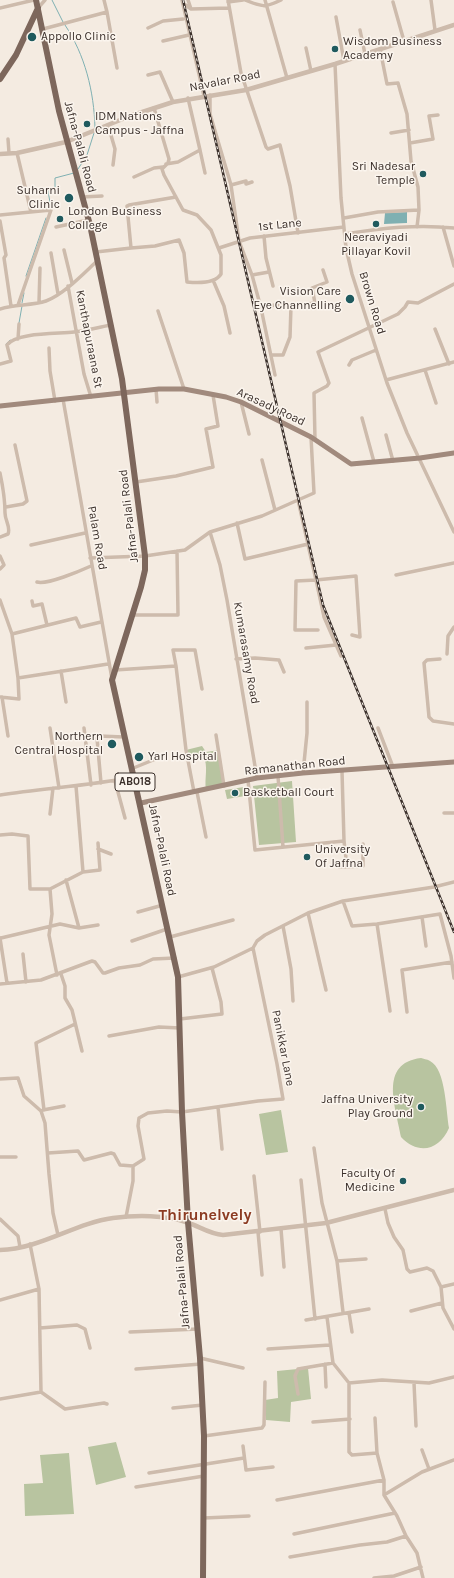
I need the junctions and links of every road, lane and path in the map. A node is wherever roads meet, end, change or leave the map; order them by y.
1 (35, 0) edge
2 (45, 0) edge
3 (104, 0) edge
4 (188, 0) edge
5 (244, 0) edge
6 (265, 0) edge
7 (281, 0) edge
8 (431, 0) edge
9 (228, 1) edge
10 (182, 2) edge
11 (392, 2) dead end
12 (267, 6) junction
13 (0, 8) edge
14 (38, 8) junction
15 (229, 8) junction
16 (191, 9) junction
17 (107, 12) junction
18 (336, 17) dead end
19 (184, 19) dead end
20 (454, 25) edge
21 (148, 28) dead end
22 (42, 29) junction
23 (360, 30) dead end
24 (435, 30) junction
25 (189, 35) junction
26 (163, 41) dead end
27 (404, 41) junction
28 (306, 48) dead end
29 (380, 51) junction
30 (365, 54) junction
31 (344, 61) junction
32 (335, 64) junction
33 (117, 68) dead end
34 (311, 71) junction
35 (148, 75) dead end
36 (287, 78) junction
37 (0, 79) edge
38 (246, 90) junction
39 (210, 95) junction
40 (204, 96) junction
41 (188, 98) junction
42 (173, 102) junction
43 (154, 108) junction
44 (438, 115) dead end
45 (108, 125) junction
46 (409, 130) junction
47 (390, 133) dead end
48 (8, 139) dead end
49 (66, 142) junction
50 (410, 143) junction
51 (200, 150) junction
52 (9, 153) junction
53 (17, 153) junction
54 (0, 154) edge
55 (113, 165) dead end
56 (165, 166) junction
57 (205, 173) dead end
58 (134, 177) dead end
59 (252, 182) dead end
60 (231, 185) junction
61 (102, 196) dead end
62 (176, 197) junction
63 (82, 198) junction
64 (419, 210) junction
65 (31, 212) junction
66 (0, 216) edge
67 (344, 218) junction
68 (88, 220) junction
69 (0, 221) edge
70 (56, 227) dead end
71 (344, 227) junction
72 (417, 227) junction
73 (443, 227) junction
74 (454, 228) edge
75 (298, 233) junction
76 (345, 234) junction
77 (264, 236) junction
78 (239, 241) junction
79 (131, 248) junction
80 (219, 248) junction
81 (64, 250) dead end
82 (96, 252) junction
83 (52, 253) dead end
84 (97, 261) junction
85 (454, 266) edge
86 (40, 268) dead end
87 (323, 270) dead end
88 (269, 272) junction
89 (252, 276) junction
90 (213, 280) junction
91 (72, 283) junction
92 (454, 284) edge
93 (68, 286) junction
94 (273, 286) dead end
95 (58, 294) junction
96 (39, 302) junction
97 (18, 305) junction
98 (10, 306) junction
99 (290, 306) junction
100 (261, 308) junction
101 (0, 309) edge
102 (158, 311) dead end
103 (19, 324) dead end
104 (111, 325) junction
105 (369, 326) junction
106 (434, 329) dead end
107 (76, 332) junction
108 (230, 333) dead end
109 (18, 339) junction
110 (49, 348) dead end
111 (376, 350) junction
112 (271, 354) junction
113 (454, 362) edge
114 (0, 364) edge
115 (449, 364) junction
116 (348, 365) dead end
117 (425, 370) junction
118 (275, 375) dead end
119 (386, 380) junction
120 (156, 389) junction
121 (184, 390) junction
122 (124, 392) junction
123 (213, 395) junction
124 (91, 397) junction
125 (63, 399) junction
126 (55, 401) junction
127 (157, 402) dead end
128 (240, 402) junction
129 (436, 403) dead end
130 (0, 406) edge
131 (362, 418) dead end
132 (249, 434) dead end
133 (386, 435) dead end
134 (313, 439) junction
135 (15, 445) dead end
136 (454, 453) edge
137 (420, 458) junction
138 (262, 460) dead end
139 (393, 461) junction
140 (374, 462) junction
141 (0, 473) edge
142 (136, 482) junction
143 (298, 500) junction
144 (6, 507) junction
145 (275, 510) junction
146 (238, 523) junction
147 (210, 532) junction
148 (454, 532) edge
149 (86, 533) junction
150 (0, 537) edge
151 (308, 544) junction
152 (31, 545) dead end
153 (177, 551) junction
154 (0, 556) edge
155 (145, 556) junction
156 (90, 558) junction
157 (454, 563) edge
158 (91, 566) junction
159 (0, 569) edge
160 (396, 575) dead end
161 (316, 580) junction
162 (37, 582) dead end
163 (0, 600) edge
164 (32, 601) dead end
165 (132, 615) junction
166 (101, 622) junction
167 (47, 625) junction
168 (454, 627) edge
169 (318, 630) dead end
170 (12, 634) junction
171 (352, 635) dead end
172 (336, 645) junction
173 (306, 648) dead end
174 (447, 654) dead end
175 (341, 656) dead end
176 (236, 659) junction
177 (440, 659) dead end
178 (108, 664) junction
179 (176, 666) junction
180 (61, 670) junction
181 (114, 670) junction
182 (284, 672) dead end
183 (18, 678) junction
184 (112, 680) junction
185 (202, 689) dead end
186 (1, 697) edge
187 (66, 702) dead end
188 (307, 702) dead end
189 (454, 724) edge
190 (50, 728) dead end
191 (84, 728) dead end
192 (378, 728) dead end
193 (216, 735) dead end
194 (8, 736) dead end
195 (124, 736) junction
196 (163, 756) dead end
197 (454, 762) edge
198 (393, 767) junction
199 (131, 769) junction
200 (342, 771) junction
201 (303, 773) junction
202 (278, 776) junction
203 (133, 777) junction
204 (257, 778) junction
205 (115, 780) junction
206 (248, 780) junction
207 (101, 783) junction
208 (91, 784) junction
209 (76, 786) junction
210 (224, 786) junction
211 (53, 788) junction
212 (58, 788) junction
213 (195, 792) junction
214 (0, 795) edge
215 (141, 803) junction
216 (444, 813) dead end
217 (454, 813) edge
218 (50, 814) dead end
219 (125, 818) dead end
220 (0, 835) edge
221 (206, 837) dead end
222 (344, 841) junction
223 (98, 843) dead end
224 (363, 844) dead end
225 (283, 848) junction
226 (98, 849) junction
227 (111, 854) dead end
228 (347, 867) junction
229 (339, 868) dead end
230 (83, 872) junction
231 (66, 880) junction
232 (454, 882) edge
233 (50, 889) junction
234 (343, 900) junction
235 (163, 905) junction
236 (138, 912) dead end
237 (308, 913) junction
238 (422, 917) junction
239 (233, 920) dead end
240 (377, 924) junction
241 (98, 925) dead end
242 (50, 926) junction
243 (283, 926) junction
244 (79, 928) junction
245 (168, 928) junction
246 (170, 937) junction
247 (1, 938) edge
248 (132, 941) dead end
249 (426, 946) dead end
250 (253, 948) junction
251 (23, 954) dead end
252 (175, 958) junction
253 (452, 962) junction
254 (212, 968) junction
255 (59, 974) junction
256 (178, 977) junction
257 (454, 978) edge
258 (26, 982) junction
259 (7, 983) junction
260 (0, 984) edge
261 (326, 990) dead end
262 (293, 1001) dead end
263 (390, 1011) dead end
264 (408, 1012) dead end
265 (180, 1019) junction
266 (75, 1024) junction
267 (181, 1028) junction
268 (109, 1036) dead end
269 (82, 1051) dead end
270 (0, 1079) edge
271 (64, 1106) dead end
272 (218, 1107) junction
273 (43, 1110) junction
274 (182, 1112) junction
275 (314, 1148) dead end
276 (222, 1149) dead end
277 (48, 1153) junction
278 (0, 1157) edge
279 (16, 1157) dead end
280 (134, 1166) junction
281 (254, 1176) dead end
282 (301, 1180) dead end
283 (454, 1190) edge
284 (385, 1209) junction
285 (126, 1217) junction
286 (0, 1219) edge
287 (188, 1222) junction
288 (326, 1222) junction
289 (304, 1226) junction
290 (281, 1229) junction
291 (259, 1232) junction
292 (58, 1235) junction
293 (30, 1244) junction
294 (20, 1247) junction
295 (0, 1250) edge
296 (366, 1259) dead end
297 (337, 1261) junction
298 (284, 1267) dead end
299 (262, 1275) dead end
300 (454, 1284) edge
301 (441, 1287) junction
302 (40, 1289) junction
303 (0, 1300) edge
304 (442, 1303) junction
305 (369, 1309) dead end
306 (411, 1311) dead end
307 (343, 1312) junction
308 (349, 1312) junction
309 (328, 1317) junction
310 (315, 1319) junction
311 (306, 1320) dead end
312 (40, 1328) junction
313 (198, 1329) junction
314 (454, 1329) edge
315 (130, 1332) dead end
316 (352, 1332) dead end
317 (330, 1345) junction
318 (90, 1348) dead end
319 (268, 1349) dead end
320 (200, 1361) junction
321 (333, 1363) junction
322 (325, 1364) junction
323 (244, 1368) dead end
324 (136, 1369) dead end
325 (454, 1377) edge
326 (265, 1382) dead end
327 (349, 1382) junction
328 (414, 1383) junction
329 (326, 1387) dead end
330 (41, 1392) junction
331 (298, 1394) dead end
332 (0, 1399) edge
333 (107, 1404) dead end
334 (203, 1405) junction
335 (173, 1408) dead end
336 (350, 1418) junction
337 (375, 1418) dead end
338 (313, 1422) dead end
339 (416, 1426) dead end
340 (204, 1436) junction
341 (243, 1446) dead end
342 (422, 1450) dead end
343 (377, 1453) junction
344 (244, 1458) junction
345 (454, 1460) edge
346 (204, 1463) junction
347 (273, 1467) dead end
348 (429, 1469) junction
349 (149, 1473) dead end
350 (205, 1476) junction
351 (384, 1480) junction
352 (136, 1488) dead end
353 (384, 1494) junction
354 (277, 1500) dead end
355 (395, 1513) junction
356 (249, 1516) dead end
357 (204, 1518) junction
358 (294, 1534) dead end
359 (406, 1536) junction
360 (290, 1557) dead end
361 (421, 1567) junction
362 (203, 1578) edge
363 (374, 1578) edge
364 (423, 1578) edge

1 - 13 street
1 - 14 main road, Jafna-Palali Road / AB018
2 - 14 street
3 - 17 street
4 - 16 street
5 - 9 street
5 - 12 street
6 - 12 street
7 - 12 street
8 - 24 street
9 - 15 street
10 - 16 street
10 - 25 street
11 - 27 street
12 - 36 street
14 - 22 main road, Jafna-Palali Road / AB018
14 - 37 main road
15 - 16 street
15 - 38 street
17 - 22 street
17 - 33 street
18 - 31 street
19 - 21 street
20 - 24 street, Navalar Road
22 - 49 main road, Jafna-Palali Road / AB018
23 - 30 street
24 - 27 street, Navalar Road
25 - 26 street
25 - 40 street
27 - 29 street, Navalar Road
28 - 34 street
29 - 30 street, Navalar Road
29 - 46 street
30 - 31 street, Navalar Road
31 - 32 street, Navalar Road
32 - 34 street, Navalar Road
32 - 67 street, Brown Road
34 - 36 street, Navalar Road
35 - 42 street
36 - 38 street, Navalar Road
38 - 39 street, Navalar Road
38 - 75 street
39 - 40 street, Navalar Road
39 - 60 street
40 - 41 street, Navalar Road
41 - 42 street, Navalar Road
41 - 51 street
42 - 43 street, Navalar Road
43 - 45 street, Navalar Road
43 - 56 street
44 - 50 street
45 - 49 street, Navalar Road
45 - 55 street
46 - 47 street
46 - 50 street
48 - 52 street
49 - 53 street, Navalar Road
49 - 63 main road, Jafna-Palali Road / AB018
50 - 64 street
51 - 56 street
51 - 57 street
52 - 53 street, Navalar Road
52 - 54 street, Navalar Road
53 - 65 street
56 - 58 street
56 - 62 street
59 - 60 street
60 - 78 street
61 - 63 street
62 - 79 street
62 - 80 street
63 - 68 main road, Jafna-Palali Road / AB018
64 - 67 street
64 - 72 street
65 - 66 street
65 - 97 street
67 - 71 street, Brown Road
68 - 70 street
68 - 82 main road, Jafna-Palali Road / AB018
69 - 98 street
71 - 75 street, 1st Lane
71 - 76 street, Brown Road
72 - 73 street
72 - 76 street
73 - 74 street
73 - 85 street
75 - 77 street, 1st Lane
76 - 105 street, Brown Road
77 - 78 street, 1st Lane
77 - 88 street
78 - 80 street, 1st Lane
78 - 89 street
79 - 82 street
79 - 90 street
80 - 90 street
81 - 91 street
82 - 84 main road, Jafna-Palali Road / AB018
83 - 95 street
84 - 91 street
84 - 104 main road, Jafna-Palali Road / AB018
86 - 96 street
87 - 99 street
88 - 89 street
88 - 94 street
89 - 100 street
90 - 108 street
91 - 93 street
92 - 105 street
93 - 95 street
93 - 107 street, Kanthapuraana St
95 - 96 street
96 - 97 street
97 - 98 street
98 - 101 street
99 - 100 street
99 - 112 street
100 - 112 street
102 - 121 street
103 - 109 street
104 - 107 street
104 - 122 main road, Jafna-Palali Road / AB018
105 - 111 street, Brown Road
105 - 134 street
106 - 115 street
107 - 109 street
107 - 124 street, Kanthapuraana St
109 - 114 street
110 - 126 street
111 - 116 street
111 - 119 street, Brown Road
112 - 118 street
113 - 115 street
115 - 117 street
117 - 119 street
117 - 129 street
119 - 137 street, Brown Road
120 - 121 main road, Arasady Road
120 - 122 main road, Arasady Road
120 - 127 street
121 - 123 main road, Arasady Road
122 - 124 main road, Arasady Road
122 - 142 main road, Jafna-Palali Road / AB018
123 - 128 main road, Arasady Road
123 - 142 street
124 - 125 main road, Arasady Road
125 - 126 main road, Arasady Road
125 - 149 street, Palam Road
126 - 130 main road, Arasady Road
128 - 132 street
128 - 134 main road, Arasady Road
131 - 140 street
133 - 139 street
134 - 140 main road, Arasady Road
134 - 143 street
135 - 144 street
136 - 137 main road, Arasady Road
137 - 139 main road, Arasady Road
137 - 148 street, Brown Road
138 - 145 street
139 - 140 main road, Arasady Road
141 - 144 street
142 - 155 main road, Jafna-Palali Road / AB018
143 - 145 street
143 - 151 street
144 - 150 street
145 - 146 street
146 - 147 street
146 - 151 street
147 - 153 street
147 - 176 street, Kumarasamy Road
149 - 152 street
149 - 156 street, Palam Road
151 - 161 street
153 - 155 street
153 - 165 street
154 - 159 street
155 - 156 street
155 - 165 main road, Jafna-Palali Road / AB018
156 - 158 street, Palam Road
157 - 160 street
158 - 162 street
158 - 166 street, Palam Road
161 - 169 street
161 - 171 street
161 - 172 street
163 - 170 street
164 - 167 street
165 - 181 main road, Jafna-Palali Road / AB018
166 - 167 street
166 - 178 street, Palam Road
167 - 170 street
168 - 174 street
170 - 183 street
172 - 173 street
172 - 175 street
176 - 182 street
176 - 204 street, Kumarasamy Road
177 - 189 street
178 - 180 street
178 - 184 street, Palam Road
179 - 181 street
179 - 185 street
179 - 213 street
180 - 183 street
180 - 187 street
181 - 184 main road, Jafna-Palali Road / AB018
183 - 186 street
184 - 195 main road, Jafna-Palali Road / AB018
186 - 194 street
188 - 201 street
190 - 212 street
191 - 208 street
192 - 198 street
193 - 210 street
195 - 199 main road, Jafna-Palali Road / AB018
195 - 207 street
196 - 199 street
197 - 198 main road, Ramanathan Road
198 - 200 main road, Ramanathan Road
199 - 203 main road, Jafna-Palali Road / AB018
200 - 201 main road, Ramanathan Road
200 - 222 street
201 - 202 main road, Ramanathan Road
202 - 204 main road, Ramanathan Road
202 - 225 street
203 - 205 street
203 - 215 main road, Jafna-Palali Road / AB018
204 - 206 main road, Ramanathan Road
205 - 207 street
205 - 219 street
206 - 210 main road, Ramanathan Road
206 - 225 street
207 - 208 street
208 - 209 street
209 - 212 street
209 - 230 street
210 - 213 main road, Ramanathan Road
211 - 212 street
211 - 214 street
211 - 218 street
213 - 215 main road, Ramanathan Road
213 - 221 street
215 - 235 main road, Jafna-Palali Road / AB018
216 - 217 street
220 - 233 street
222 - 225 street
222 - 228 street
223 - 226 street
224 - 228 street
226 - 227 street
226 - 230 street
228 - 229 street
230 - 231 street
231 - 233 street
231 - 244 street
232 - 234 street
233 - 242 street
234 - 237 street
234 - 240 street
235 - 236 street
235 - 245 main road, Jafna-Palali Road / AB018
237 - 243 street
237 - 261 street
238 - 240 street
238 - 249 street
238 - 253 street
239 - 246 street
240 - 263 street
241 - 244 street
242 - 244 street
242 - 247 street
242 - 255 street
243 - 250 street
243 - 262 street
245 - 246 main road, Jafna-Palali Road / AB018
245 - 248 street
246 - 252 main road, Jafna-Palali Road / AB018
247 - 259 street
250 - 254 street
250 - 272 street, Panikkar Lane
251 - 258 street
252 - 255 street
252 - 256 main road, Jafna-Palali Road / AB018
253 - 257 street
253 - 264 street
254 - 256 street
254 - 265 street
255 - 258 street
255 - 266 street
256 - 265 main road, Jafna-Palali Road / AB018
258 - 259 street
259 - 260 street
265 - 267 main road, Jafna-Palali Road / AB018
266 - 269 street
266 - 273 street
267 - 268 street
267 - 274 main road, Jafna-Palali Road / AB018
270 - 273 street
271 - 273 street
272 - 274 street, Panikkar Lane
272 - 276 street
273 - 277 street
274 - 280 street, Panikkar Lane
274 - 287 main road, Jafna-Palali Road / AB018
275 - 288 street
277 - 280 street
277 - 292 street
278 - 279 street
280 - 285 street
281 - 291 street
282 - 289 street
283 - 284 street
284 - 288 street
284 - 301 street
285 - 287 street
285 - 292 street
286 - 294 street
287 - 291 street
287 - 313 main road, Jafna-Palali Road / AB018
288 - 289 street
288 - 297 street
289 - 290 street
289 - 310 street
290 - 291 street
290 - 298 street
291 - 299 street
292 - 293 street
293 - 294 street
293 - 302 street
294 - 295 street
296 - 297 street
297 - 307 street
300 - 301 street
301 - 304 street
302 - 303 street
302 - 312 street
304 - 306 street
304 - 314 street
305 - 308 street
307 - 308 street
307 - 309 street
308 - 316 street
309 - 310 street
309 - 317 street
310 - 311 street
312 - 318 street
312 - 330 street
313 - 315 street
313 - 320 main road, Jafna-Palali Road / AB018
317 - 319 street
317 - 321 street
320 - 323 street
320 - 324 street
320 - 334 main road, Jafna-Palali Road / AB018
321 - 322 street
321 - 327 street
322 - 329 street
322 - 331 street
325 - 328 street
326 - 340 street
327 - 328 street
327 - 336 street
328 - 339 street
330 - 332 street
330 - 333 street
334 - 335 street
334 - 340 main road, Jafna-Palali Road / AB018
336 - 338 street
336 - 343 street
337 - 343 street
340 - 346 main road, Jafna-Palali Road / AB018
341 - 344 street
342 - 348 street
343 - 351 street
344 - 346 street
344 - 347 street
345 - 348 street
346 - 349 street
346 - 350 main road, Jafna-Palali Road / AB018
348 - 353 street
350 - 352 street
350 - 357 main road, Jafna-Palali Road / AB018
351 - 353 street
351 - 354 street
353 - 355 street
355 - 358 street
355 - 359 street
356 - 357 street
357 - 362 main road, Jafna-Palali Road / AB018
359 - 360 street
359 - 361 street
361 - 363 street
361 - 364 street

